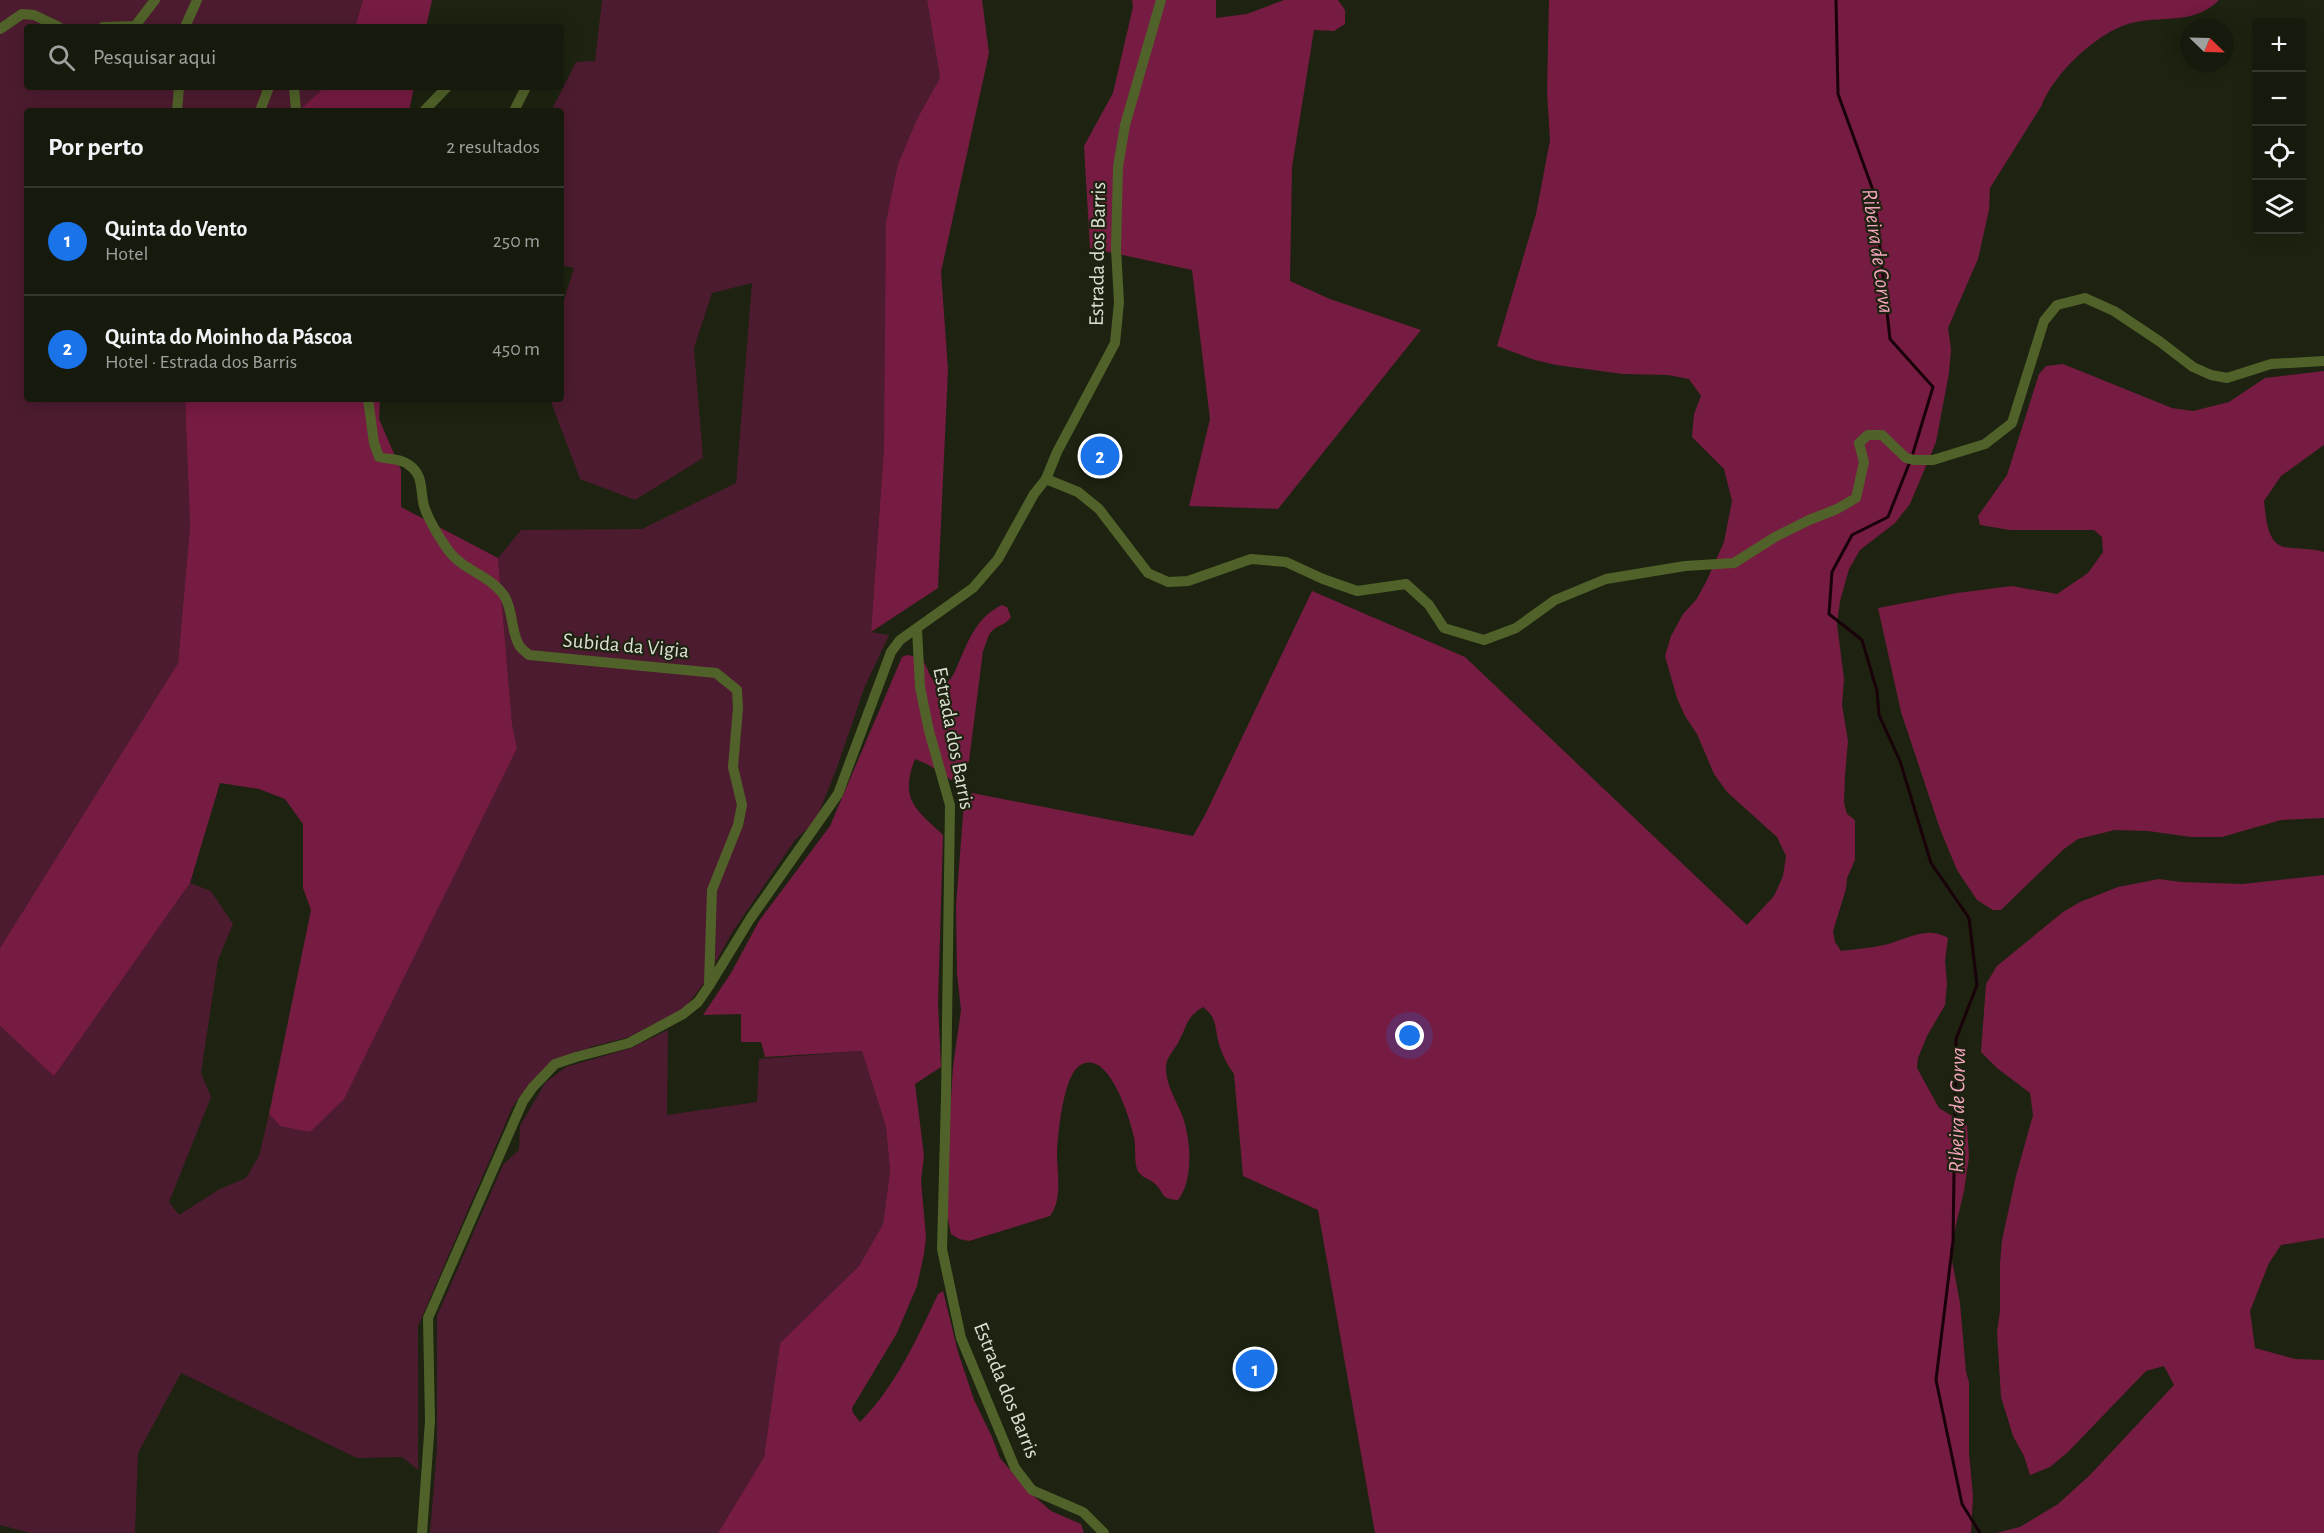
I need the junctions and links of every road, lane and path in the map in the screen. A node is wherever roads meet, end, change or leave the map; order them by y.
1 (154, 0) edge
2 (197, 0) edge
3 (1161, 0) edge
4 (53, 24) edge
5 (136, 24) edge
6 (186, 24) edge
7 (0, 29) edge
8 (179, 90) edge
9 (268, 90) edge
10 (294, 90) edge
11 (444, 90) edge
12 (524, 90) edge
13 (177, 108) edge
14 (261, 108) edge
15 (297, 108) edge
16 (427, 108) edge
17 (516, 108) edge
18 (2324, 361) edge
19 (368, 402) edge
20 (1046, 479) junction
21 (917, 629) junction
22 (709, 986) junction
23 (422, 1533) edge
24 (1104, 1533) edge

1 - 5 street
2 - 6 street
3 - 20 street, Estrada dos Barris
4 - 7 street
8 - 13 street
9 - 14 street
10 - 15 street
11 - 16 street
12 - 17 street
18 - 20 street
19 - 22 street, Subida da Vigia
20 - 21 street, Estrada dos Barris
21 - 22 street
21 - 24 street, Estrada dos Barris
22 - 23 street

